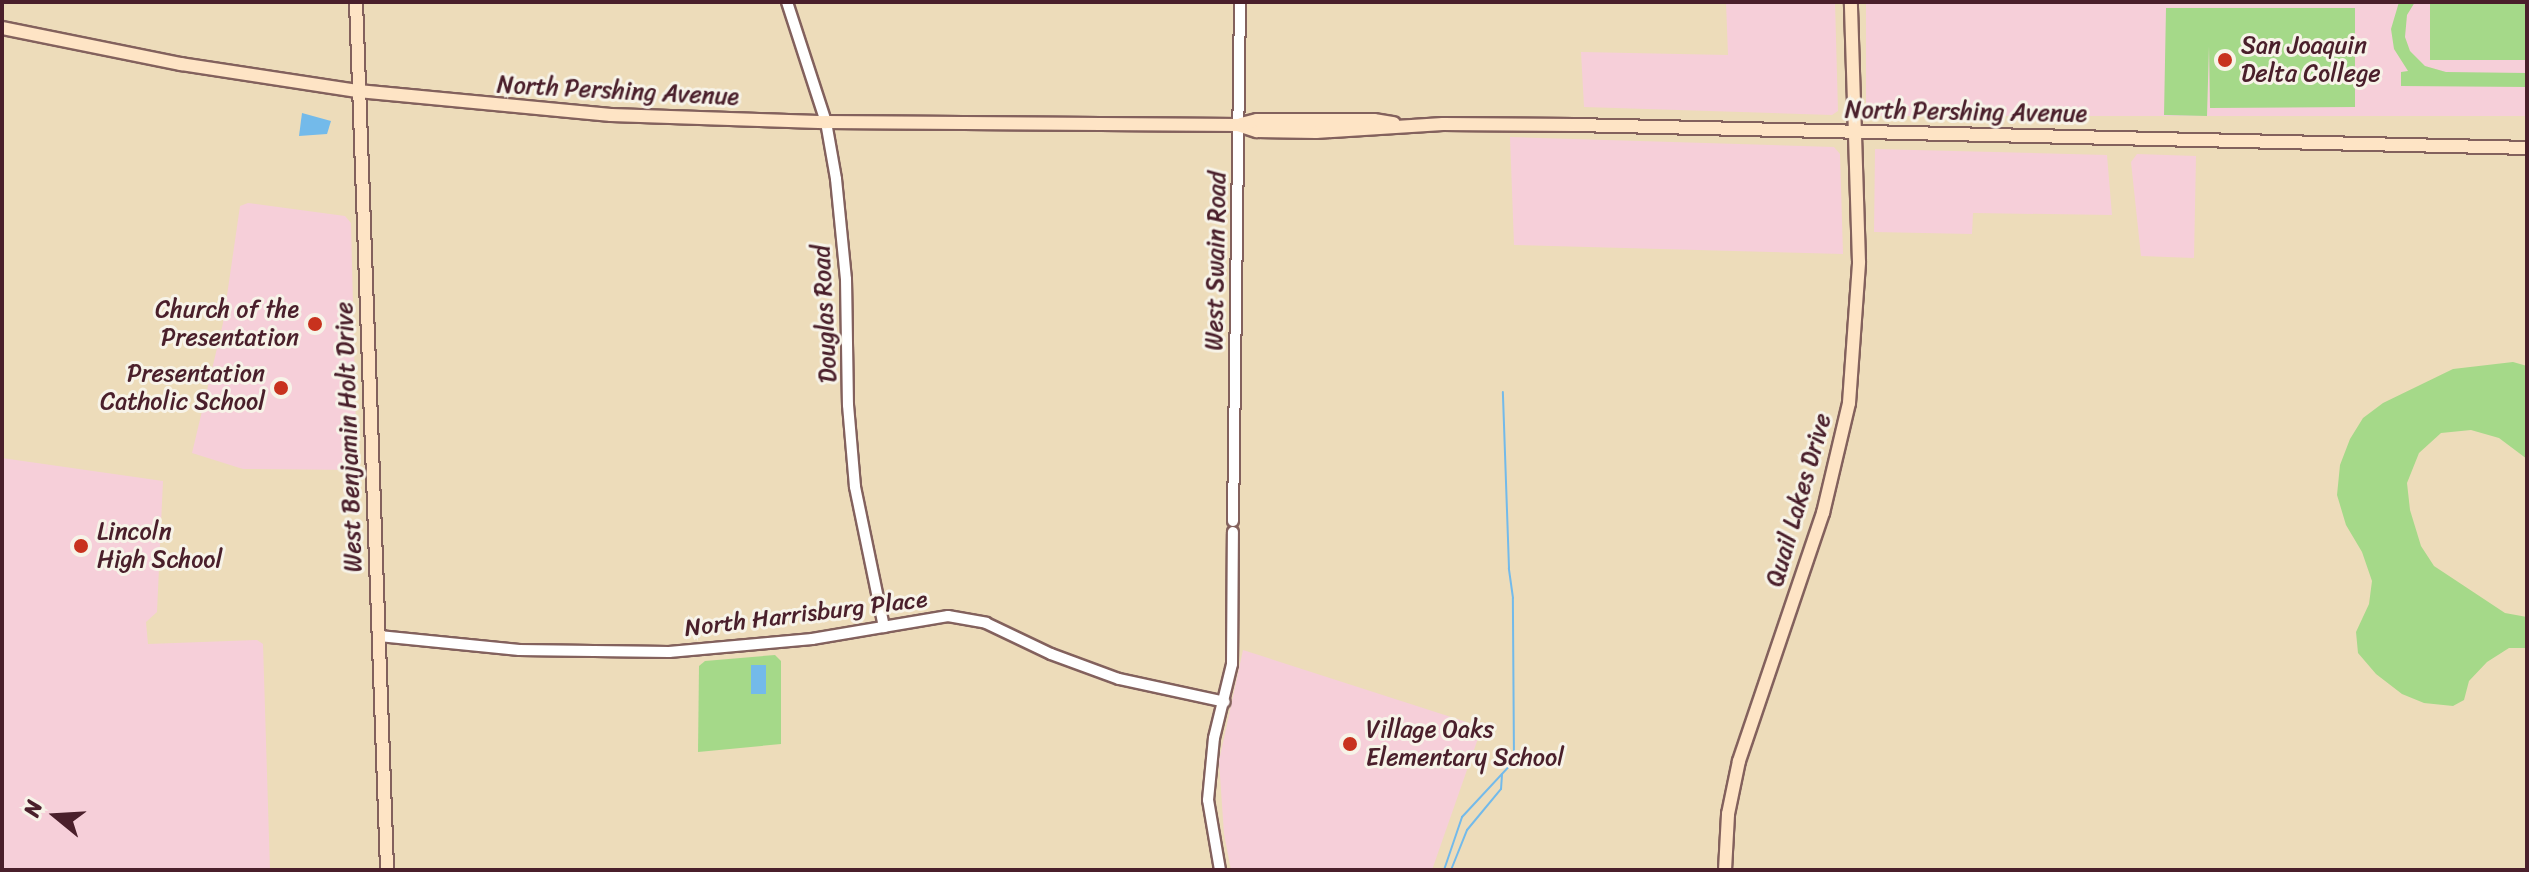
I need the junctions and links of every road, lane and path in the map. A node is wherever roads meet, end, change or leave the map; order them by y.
1 (356, 2) edge
2 (787, 2) edge
3 (1240, 2) edge
4 (1851, 2) edge
5 (2, 28) edge
6 (358, 91) junction
7 (826, 122) junction
8 (1238, 125) junction
9 (1855, 132) junction
10 (2527, 148) edge
11 (884, 627) junction
12 (379, 636) junction
13 (1225, 702) junction
14 (387, 870) edge
15 (1220, 870) edge
16 (1725, 870) edge

1 - 6 main road, West Benjamin Holt Drive
2 - 7 street, Douglas Road
3 - 8 street, West Swain Road
4 - 9 main road, Quail Lakes Drive
5 - 6 main road, North Pershing Avenue
6 - 7 main road, North Pershing Avenue
6 - 12 main road, West Benjamin Holt Drive
7 - 8 main road, North Pershing Avenue
7 - 11 street, Douglas Road
8 - 9 main road, North Pershing Avenue
8 - 13 street, West Swain Road
9 - 10 main road, North Pershing Avenue
9 - 16 main road, Quail Lakes Drive
11 - 12 street, North Harrisburg Place
11 - 13 street, North Harrisburg Place
12 - 14 main road, West Benjamin Holt Drive
13 - 15 street, West Swain Road

